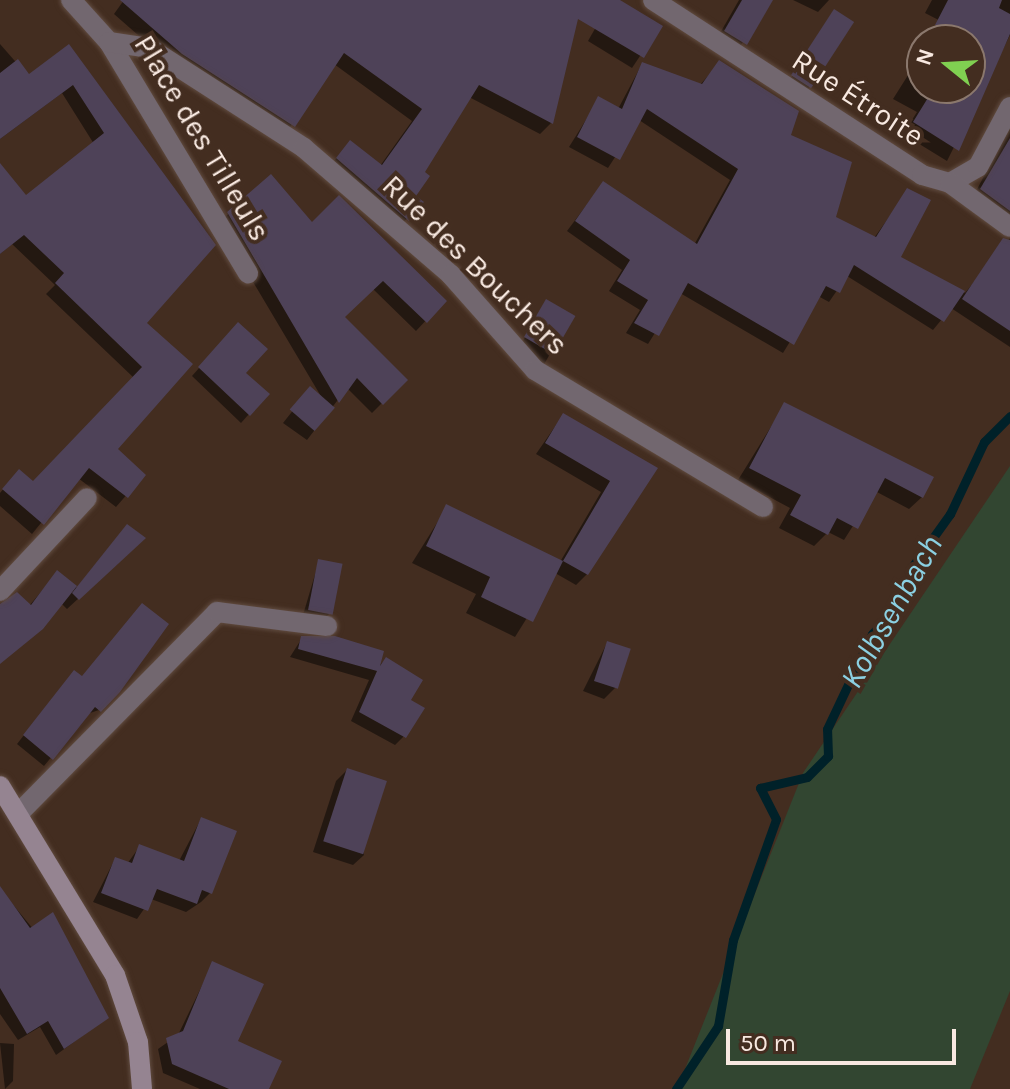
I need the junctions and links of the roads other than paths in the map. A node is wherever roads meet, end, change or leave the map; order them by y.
1 (71, 0) edge
2 (653, 0) edge
3 (109, 42) junction
4 (1010, 107) edge
5 (950, 183) junction
6 (1010, 227) edge
7 (248, 273) dead end
8 (87, 498) dead end
9 (763, 507) dead end
10 (0, 591) edge
11 (327, 626) dead end
12 (0, 786) edge
13 (19, 813) junction
14 (142, 1089) edge

1 - 3 street, Place des Tilleuls
2 - 5 street, Rue Étroite
3 - 7 street, Place des Tilleuls
3 - 9 street, Rue des Bouchers
4 - 5 street
5 - 6 street, Rue Étroite
8 - 10 street
11 - 13 street
12 - 13 main road
13 - 14 main road

